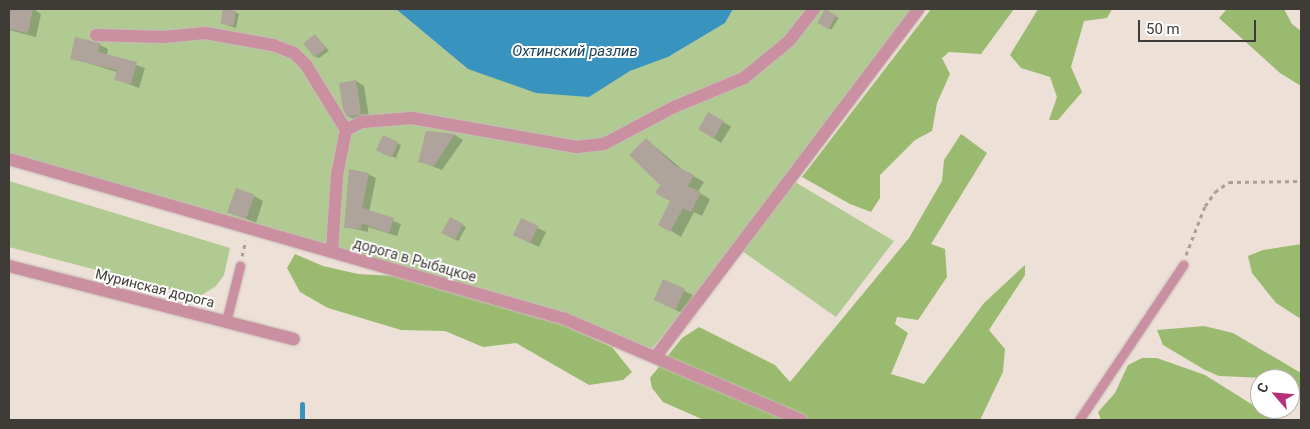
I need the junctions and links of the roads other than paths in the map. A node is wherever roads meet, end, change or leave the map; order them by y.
1 (814, 9) edge
2 (918, 9) edge
3 (96, 35) dead end
4 (346, 130) junction
5 (9, 159) edge
6 (332, 251) junction
7 (1183, 265) road end
8 (9, 266) edge
9 (240, 266) road end
10 (226, 322) junction
11 (294, 339) dead end
12 (656, 356) junction
13 (801, 420) edge
14 (1079, 420) edge

1 - 4 street
2 - 12 street
3 - 4 street
4 - 6 street
5 - 6 street, дорога в Рыбацкое
6 - 12 street, дорога в Рыбацкое
7 - 14 lane
8 - 10 street, Муринская дорога
9 - 10 lane
10 - 11 street, Муринская дорога
12 - 13 street, дорога в Рыбацкое

